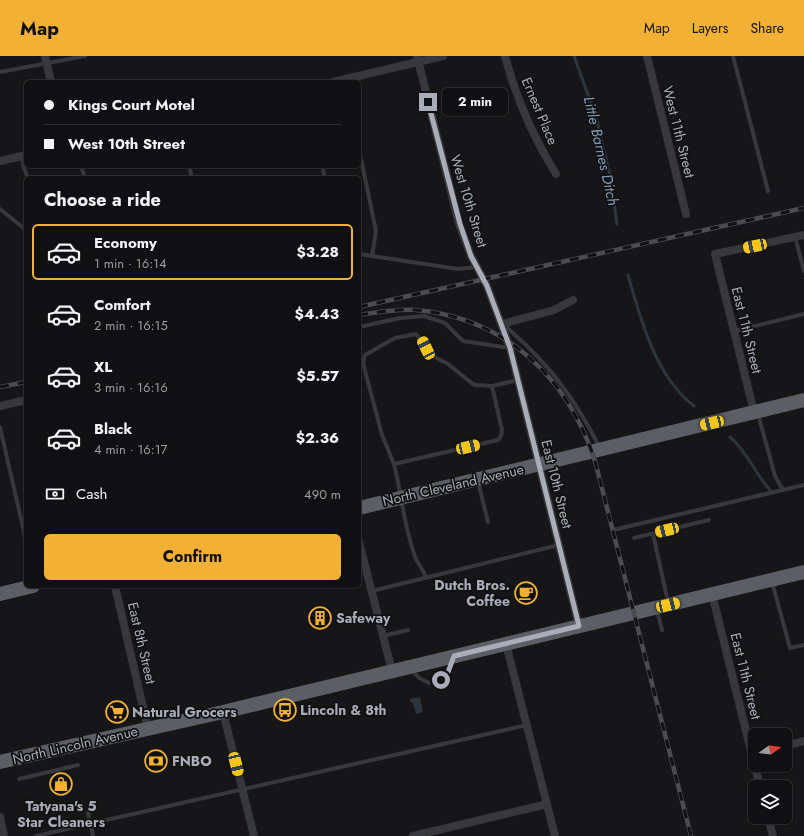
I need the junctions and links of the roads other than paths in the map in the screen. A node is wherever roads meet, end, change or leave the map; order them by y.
1 (85, 56) edge
2 (443, 56) edge
3 (505, 56) edge
4 (647, 56) edge
5 (733, 56) edge
6 (417, 59) edge
7 (46, 60) edge
8 (0, 72) edge
9 (51, 80) edge
10 (346, 80) edge
11 (24, 155) edge
12 (361, 159) edge
13 (0, 161) edge
14 (24, 168) edge
15 (556, 174) dead end
16 (768, 191) dead end
17 (0, 209) edge
18 (686, 214) dead end
19 (24, 228) edge
20 (804, 235) edge
21 (795, 237) junction
22 (361, 254) edge
23 (372, 256) junction
24 (477, 267) junction
25 (804, 271) edge
26 (573, 300) dead end
27 (804, 314) edge
28 (502, 324) junction
29 (361, 327) edge
30 (734, 332) junction
31 (510, 348) junction
32 (518, 380) junction
33 (492, 386) junction
34 (24, 400) edge
35 (804, 400) edge
36 (0, 406) edge
37 (755, 412) junction
38 (0, 427) edge
39 (1, 433) edge
40 (600, 449) junction
41 (394, 464) junction
42 (539, 464) junction
43 (478, 480) junction
44 (804, 485) edge
45 (783, 490) junction
46 (402, 497) junction
47 (361, 507) edge
48 (709, 520) dead end
49 (488, 522) dead end
50 (613, 530) dead end
51 (24, 532) edge
52 (653, 534) junction
53 (634, 538) dead end
54 (559, 545) junction
55 (361, 550) edge
56 (804, 572) edge
57 (426, 578) junction
58 (771, 580) junction
59 (25, 588) edge
60 (115, 588) edge
61 (372, 591) junction
62 (0, 594) edge
63 (712, 594) junction
64 (663, 606) junction
65 (579, 626) junction
66 (408, 630) dead end
67 (662, 630) dead end
68 (383, 636) junction
69 (506, 644) junction
70 (804, 645) edge
71 (454, 656) junction
72 (410, 667) junction
73 (392, 671) junction
74 (223, 712) junction
75 (527, 725) junction
76 (148, 729) junction
77 (748, 730) edge
78 (804, 741) edge
79 (792, 744) edge
80 (0, 762) edge
81 (78, 765) dead end
82 (19, 779) dead end
83 (242, 789) junction
84 (547, 804) junction
85 (88, 813) dead end
86 (0, 817) edge
87 (90, 824) junction
88 (770, 824) edge
89 (4, 836) edge
90 (36, 836) edge
91 (93, 836) edge
92 (254, 836) edge
93 (413, 836) edge
94 (555, 836) edge
95 (773, 836) edge

1 - 7 lane
2 - 6 street
3 - 15 street, Ernest Place
4 - 18 street, West 11th Street
5 - 16 lane
6 - 10 street
6 - 24 street, West 10th Street
7 - 8 lane
7 - 9 street
11 - 13 street
11 - 14 lane
12 - 23 lane
17 - 19 lane
20 - 21 street
21 - 25 lane
21 - 30 street, East 11th Street
22 - 23 lane
23 - 24 lane
24 - 28 street, West 10th Street
26 - 28 street
27 - 30 lane
28 - 31 street, West 10th Street
28 - 40 lane
29 - 31 lane
30 - 37 street, East 11th Street
31 - 32 street, East 10th Street
32 - 33 lane
32 - 42 street, East 10th Street
33 - 41 lane
33 - 41 lane
34 - 36 street
35 - 37 highway, North Cleveland Avenue
37 - 40 highway, North Cleveland Avenue
37 - 45 lane
38 - 39 lane
39 - 51 lane
40 - 42 highway, North Cleveland Avenue
41 - 46 lane
42 - 43 highway, North Cleveland Avenue
42 - 54 street, East 10th Street
43 - 46 highway, North Cleveland Avenue
43 - 49 lane
44 - 45 lane
45 - 50 lane
46 - 47 highway, North Cleveland Avenue
46 - 57 lane
48 - 52 lane
52 - 53 lane
52 - 64 lane
54 - 57 lane
54 - 65 street, East 10th Street
55 - 61 street
56 - 58 highway, North Lincoln Avenue
57 - 61 lane
58 - 63 highway, North Lincoln Avenue
58 - 70 lane
59 - 62 highway
60 - 76 street, East 8th Street
61 - 68 street
63 - 64 highway, North Lincoln Avenue
63 - 77 street, East 11th Street
64 - 65 highway, North Lincoln Avenue
64 - 67 lane
65 - 69 highway, North Lincoln Avenue
66 - 68 lane
68 - 73 street
69 - 71 highway, North Lincoln Avenue
69 - 75 street
71 - 72 highway, North Lincoln Avenue
71 - 72 lane
72 - 73 highway, North Lincoln Avenue
73 - 74 highway, North Lincoln Avenue
74 - 76 highway, North Lincoln Avenue
74 - 83 street
75 - 83 lane
75 - 84 street
76 - 80 highway, North Lincoln Avenue
78 - 79 street
81 - 82 lane
83 - 87 lane
83 - 92 street
84 - 93 street
84 - 94 street
85 - 87 lane
86 - 89 street
87 - 90 lane
87 - 91 lane
88 - 95 street

